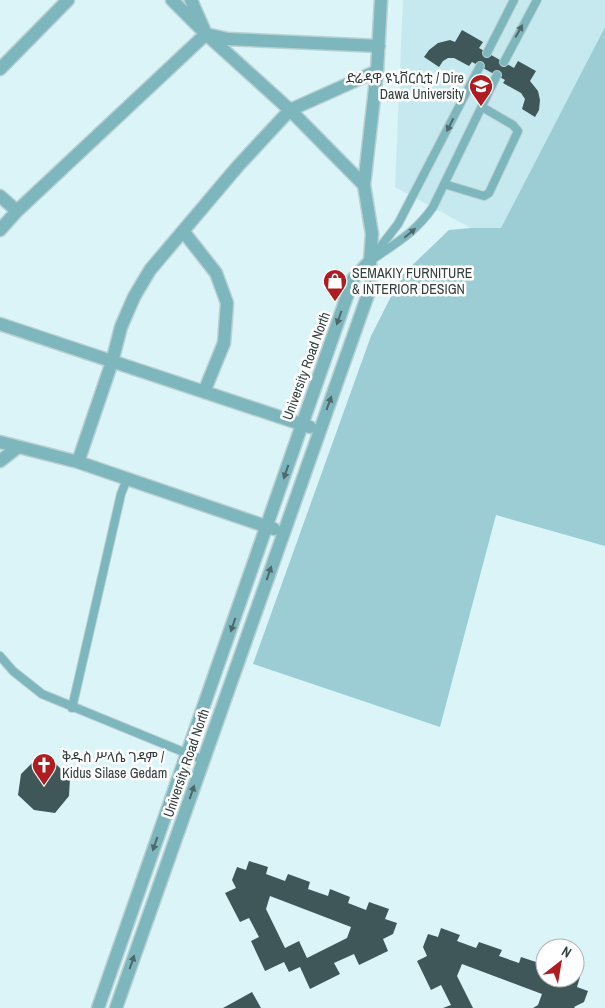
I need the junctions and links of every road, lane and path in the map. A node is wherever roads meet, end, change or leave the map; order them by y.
1 (68, 0) edge
2 (172, 0) edge
3 (191, 0) edge
4 (382, 0) edge
5 (514, 0) edge
6 (537, 0) edge
7 (206, 34) junction
8 (379, 46) junction
9 (487, 53) dead end
10 (504, 62) dead end
11 (480, 66) dead end
12 (0, 69) edge
13 (378, 72) junction
14 (497, 75) dead end
15 (482, 107) junction
16 (290, 110) junction
17 (444, 184) junction
18 (364, 185) junction
19 (0, 196) edge
20 (17, 211) junction
21 (0, 230) edge
22 (183, 231) junction
23 (370, 260) junction
24 (0, 324) edge
25 (112, 362) junction
26 (204, 392) junction
27 (301, 425) junction
28 (319, 430) junction
29 (0, 442) edge
30 (18, 447) junction
31 (0, 461) edge
32 (78, 462) junction
33 (127, 479) junction
34 (267, 527) junction
35 (283, 532) junction
36 (0, 656) edge
37 (72, 708) junction
38 (188, 753) junction
39 (203, 760) junction
40 (98, 1008) edge
41 (116, 1008) edge

1 - 12 street
2 - 7 street
3 - 7 street
4 - 8 street
5 - 9 lane
10 -> 6 lane
7 - 8 street
7 - 16 street
7 - 20 street
8 - 13 street
11 -> 23 lane
13 - 16 street
13 - 18 street
14 - 15 lane
15 - 17 lane
15 - 17 lane
16 - 18 street
16 - 22 street
23 -> 17 lane
18 - 23 street
19 - 20 street
20 - 21 street
22 - 25 street
22 - 26 street
23 -> 27 street, University Road North
28 -> 23 street, University Road North
24 - 25 street
25 - 26 street
25 - 32 street
26 - 27 street
27 - 28 street
27 -> 34 street, University Road North
28 - 35 street, University Road North
29 - 30 street
30 - 31 street
30 - 32 street
32 - 33 street
33 - 34 street
33 - 37 lane
34 - 35 street
34 -> 38 street, University Road North
39 -> 35 street, University Road North
36 - 37 lane
37 - 38 lane
38 - 39 lane
38 -> 40 street, University Road North
41 -> 39 street, University Road North

